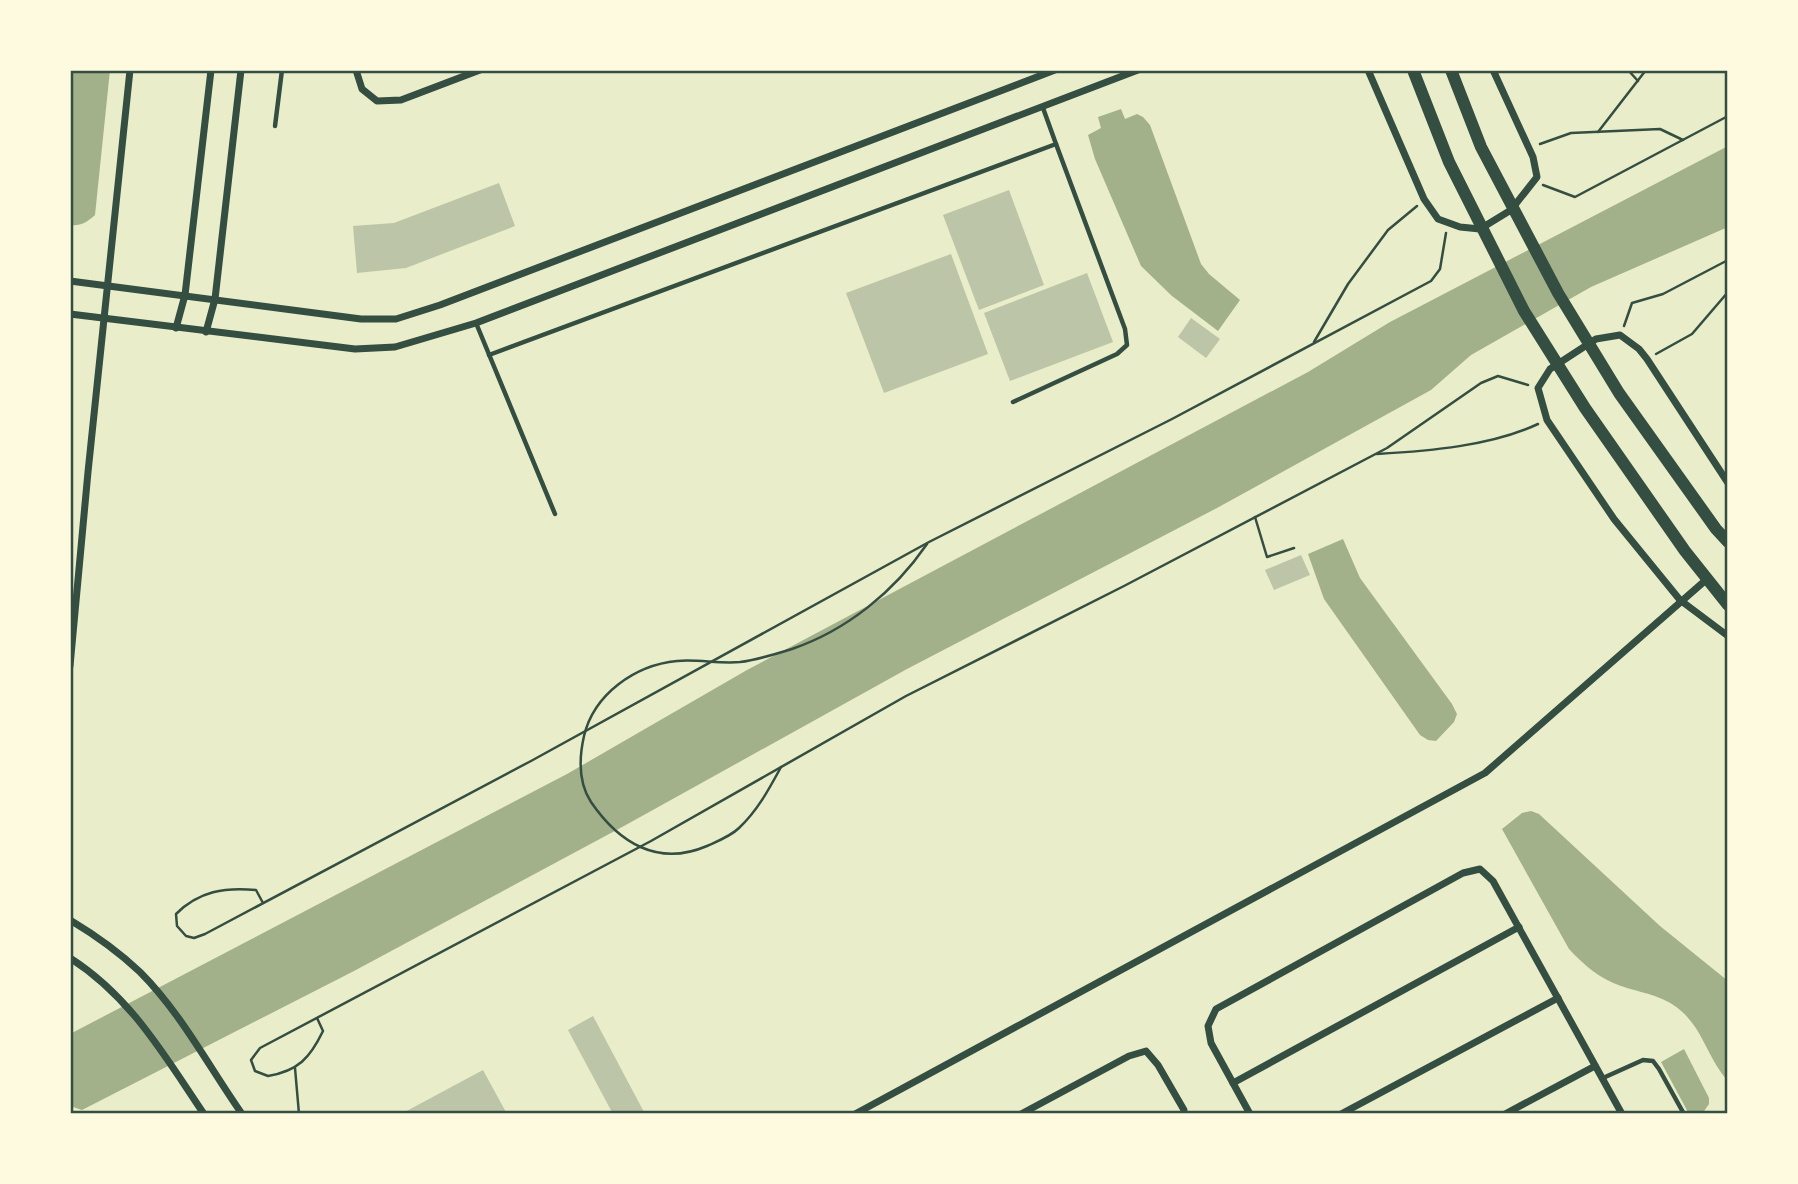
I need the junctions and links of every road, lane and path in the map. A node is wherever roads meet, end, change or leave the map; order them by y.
1 (130, 70) edge
2 (211, 70) edge
3 (241, 70) edge
4 (282, 70) edge
5 (356, 70) edge
6 (480, 70) edge
7 (1055, 70) edge
8 (1138, 70) edge
9 (1368, 70) edge
10 (1413, 70) edge
11 (1451, 70) edge
12 (1493, 70) edge
13 (1628, 70) edge
14 (1646, 70) edge
15 (1638, 81) junction
16 (1043, 108) junction
17 (1728, 116) edge
18 (275, 126) dead end
19 (1598, 132) junction
20 (1683, 140) junction
21 (1056, 144) junction
22 (1528, 149) junction
23 (1534, 182) junction
24 (1424, 199) junction
25 (1447, 222) junction
26 (1728, 260) edge
27 (70, 281) edge
28 (1728, 292) edge
29 (185, 295) junction
30 (215, 299) junction
31 (73, 314) edge
32 (476, 323) junction
33 (176, 328) junction
34 (206, 332) junction
35 (1620, 335) junction
36 (1312, 344) junction
37 (489, 355) junction
38 (1647, 359) junction
39 (1538, 388) junction
40 (1013, 402) dead end
41 (1547, 420) junction
42 (1374, 454) junction
43 (1728, 483) edge
44 (555, 514) dead end
45 (1255, 517) junction
46 (929, 541) junction
47 (1728, 542) edge
48 (1294, 548) dead end
49 (1707, 579) junction
50 (1680, 600) junction
51 (1728, 605) edge
52 (1728, 636) edge
53 (713, 661) junction
54 (70, 666) edge
55 (781, 767) junction
56 (263, 903) junction
57 (70, 920) edge
58 (1519, 928) junction
59 (70, 958) edge
60 (1558, 998) junction
61 (317, 1018) junction
62 (1595, 1066) junction
63 (295, 1068) junction
64 (1602, 1078) junction
65 (1233, 1083) junction
66 (204, 1114) edge
67 (242, 1114) edge
68 (299, 1114) edge
69 (855, 1114) edge
70 (1021, 1114) edge
71 (1183, 1114) edge
72 (1250, 1114) edge
73 (1341, 1114) edge
74 (1505, 1114) edge
75 (1622, 1114) edge
76 (1684, 1114) edge

1 - 54 street
2 - 29 street
3 - 30 street
4 - 18 lane
5 - 6 street
7 - 30 street
8 - 16 street
9 - 24 street
10 - 49 main road
11 - 47 main road
12 - 22 street
13 - 15 path
14 - 15 path
15 - 19 path
16 - 21 lane
16 - 32 street
17 - 20 path
19 - 20 path
19 - 22 path
20 - 23 path
21 - 37 lane
21 - 40 lane
22 - 23 street
23 - 25 street
24 - 25 street
24 - 36 path
25 - 36 path
26 - 35 path
27 - 29 street
28 - 38 path
29 - 30 street
29 - 33 street
30 - 34 street
31 - 33 street
32 - 34 street
32 - 37 lane
33 - 34 street
35 - 38 street
35 - 39 street
36 - 46 path
37 - 44 lane
38 - 43 street
39 - 41 street
39 - 42 path
41 - 42 path
41 - 50 street
42 - 45 path
45 - 48 path
45 - 55 path
46 - 53 path
46 - 53 path
49 - 50 street
49 - 51 main road
50 - 52 street
50 - 69 street
53 - 55 path
53 - 56 path
55 - 61 path
56 - 56 path
57 - 67 street
58 - 60 street
58 - 65 street
58 - 65 street
59 - 66 street
60 - 62 street
60 - 73 street
61 - 63 path
61 - 63 path
62 - 64 street
62 - 74 street
63 - 68 path
64 - 75 street
64 - 76 lane
65 - 72 street
70 - 71 street

